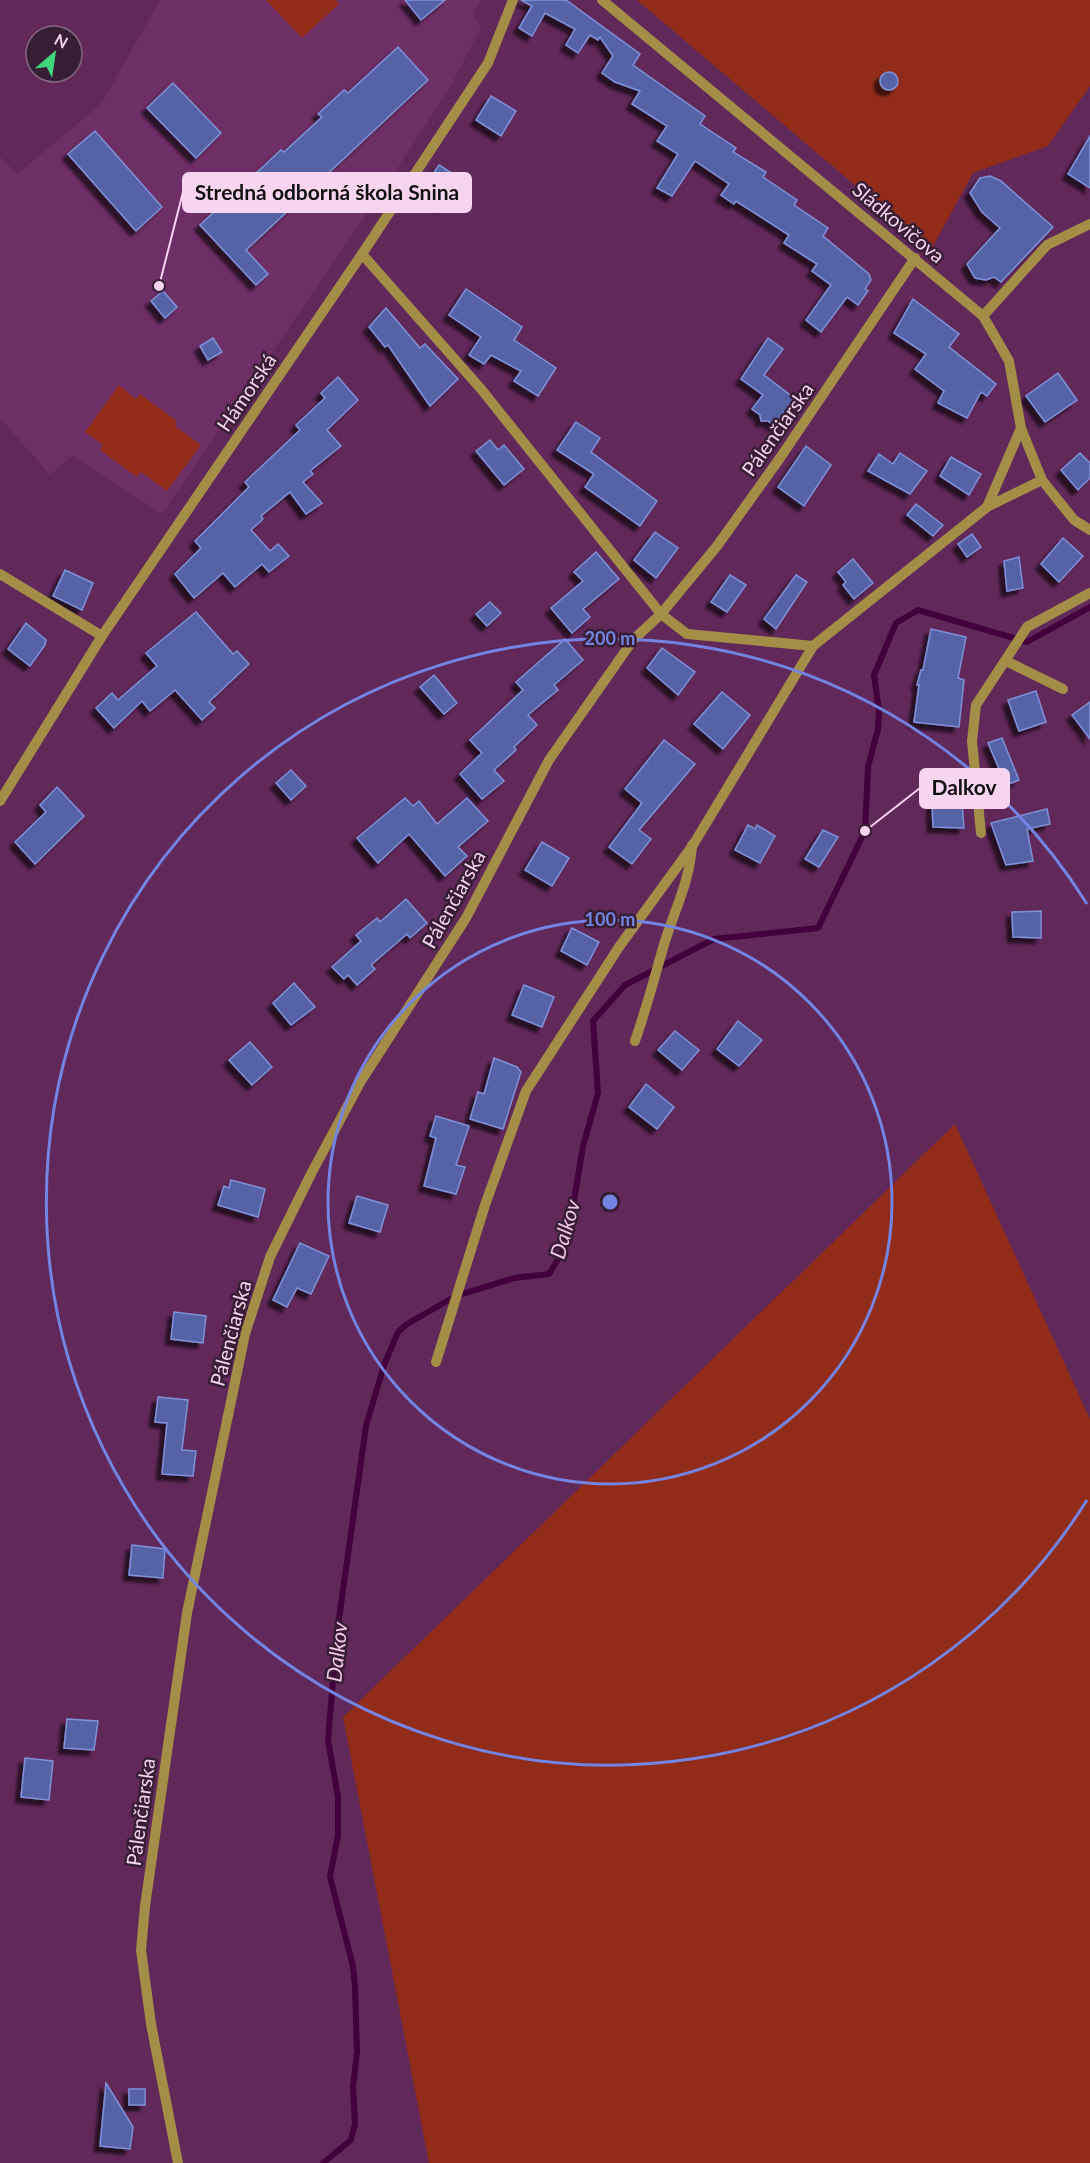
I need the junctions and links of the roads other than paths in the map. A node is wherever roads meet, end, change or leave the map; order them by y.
1 (513, 0) edge
2 (602, 0) edge
3 (1090, 224) edge
4 (362, 254) junction
5 (915, 258) junction
6 (982, 315) junction
7 (1022, 428) junction
8 (1042, 480) junction
9 (987, 507) junction
10 (1090, 530) edge
11 (0, 574) edge
12 (1090, 593) edge
13 (661, 614) junction
14 (102, 636) junction
15 (813, 646) junction
16 (1006, 661) junction
17 (1063, 688) dead end
18 (0, 801) edge
19 (981, 834) dead end
20 (693, 845) junction
21 (635, 1041) dead end
22 (436, 1362) dead end
23 (178, 2163) edge

1 - 4 street, Hámorská
2 - 5 street, Sládkovičova
3 - 6 street
4 - 13 street
4 - 14 street, Hámorská
5 - 6 street, Sládkovičova
5 - 13 street, Pálenčiarska
6 - 7 street, Sládkovičova
7 - 8 street, Sládkovičova
7 - 9 street
8 - 9 street
8 - 10 street, Sládkovičova
9 - 15 street
11 - 14 street
12 - 16 street
13 - 15 street
13 - 23 street, Pálenčiarska
14 - 18 street, Hámorská
15 - 20 street
16 - 17 street
16 - 19 street
20 - 21 street
20 - 22 street

